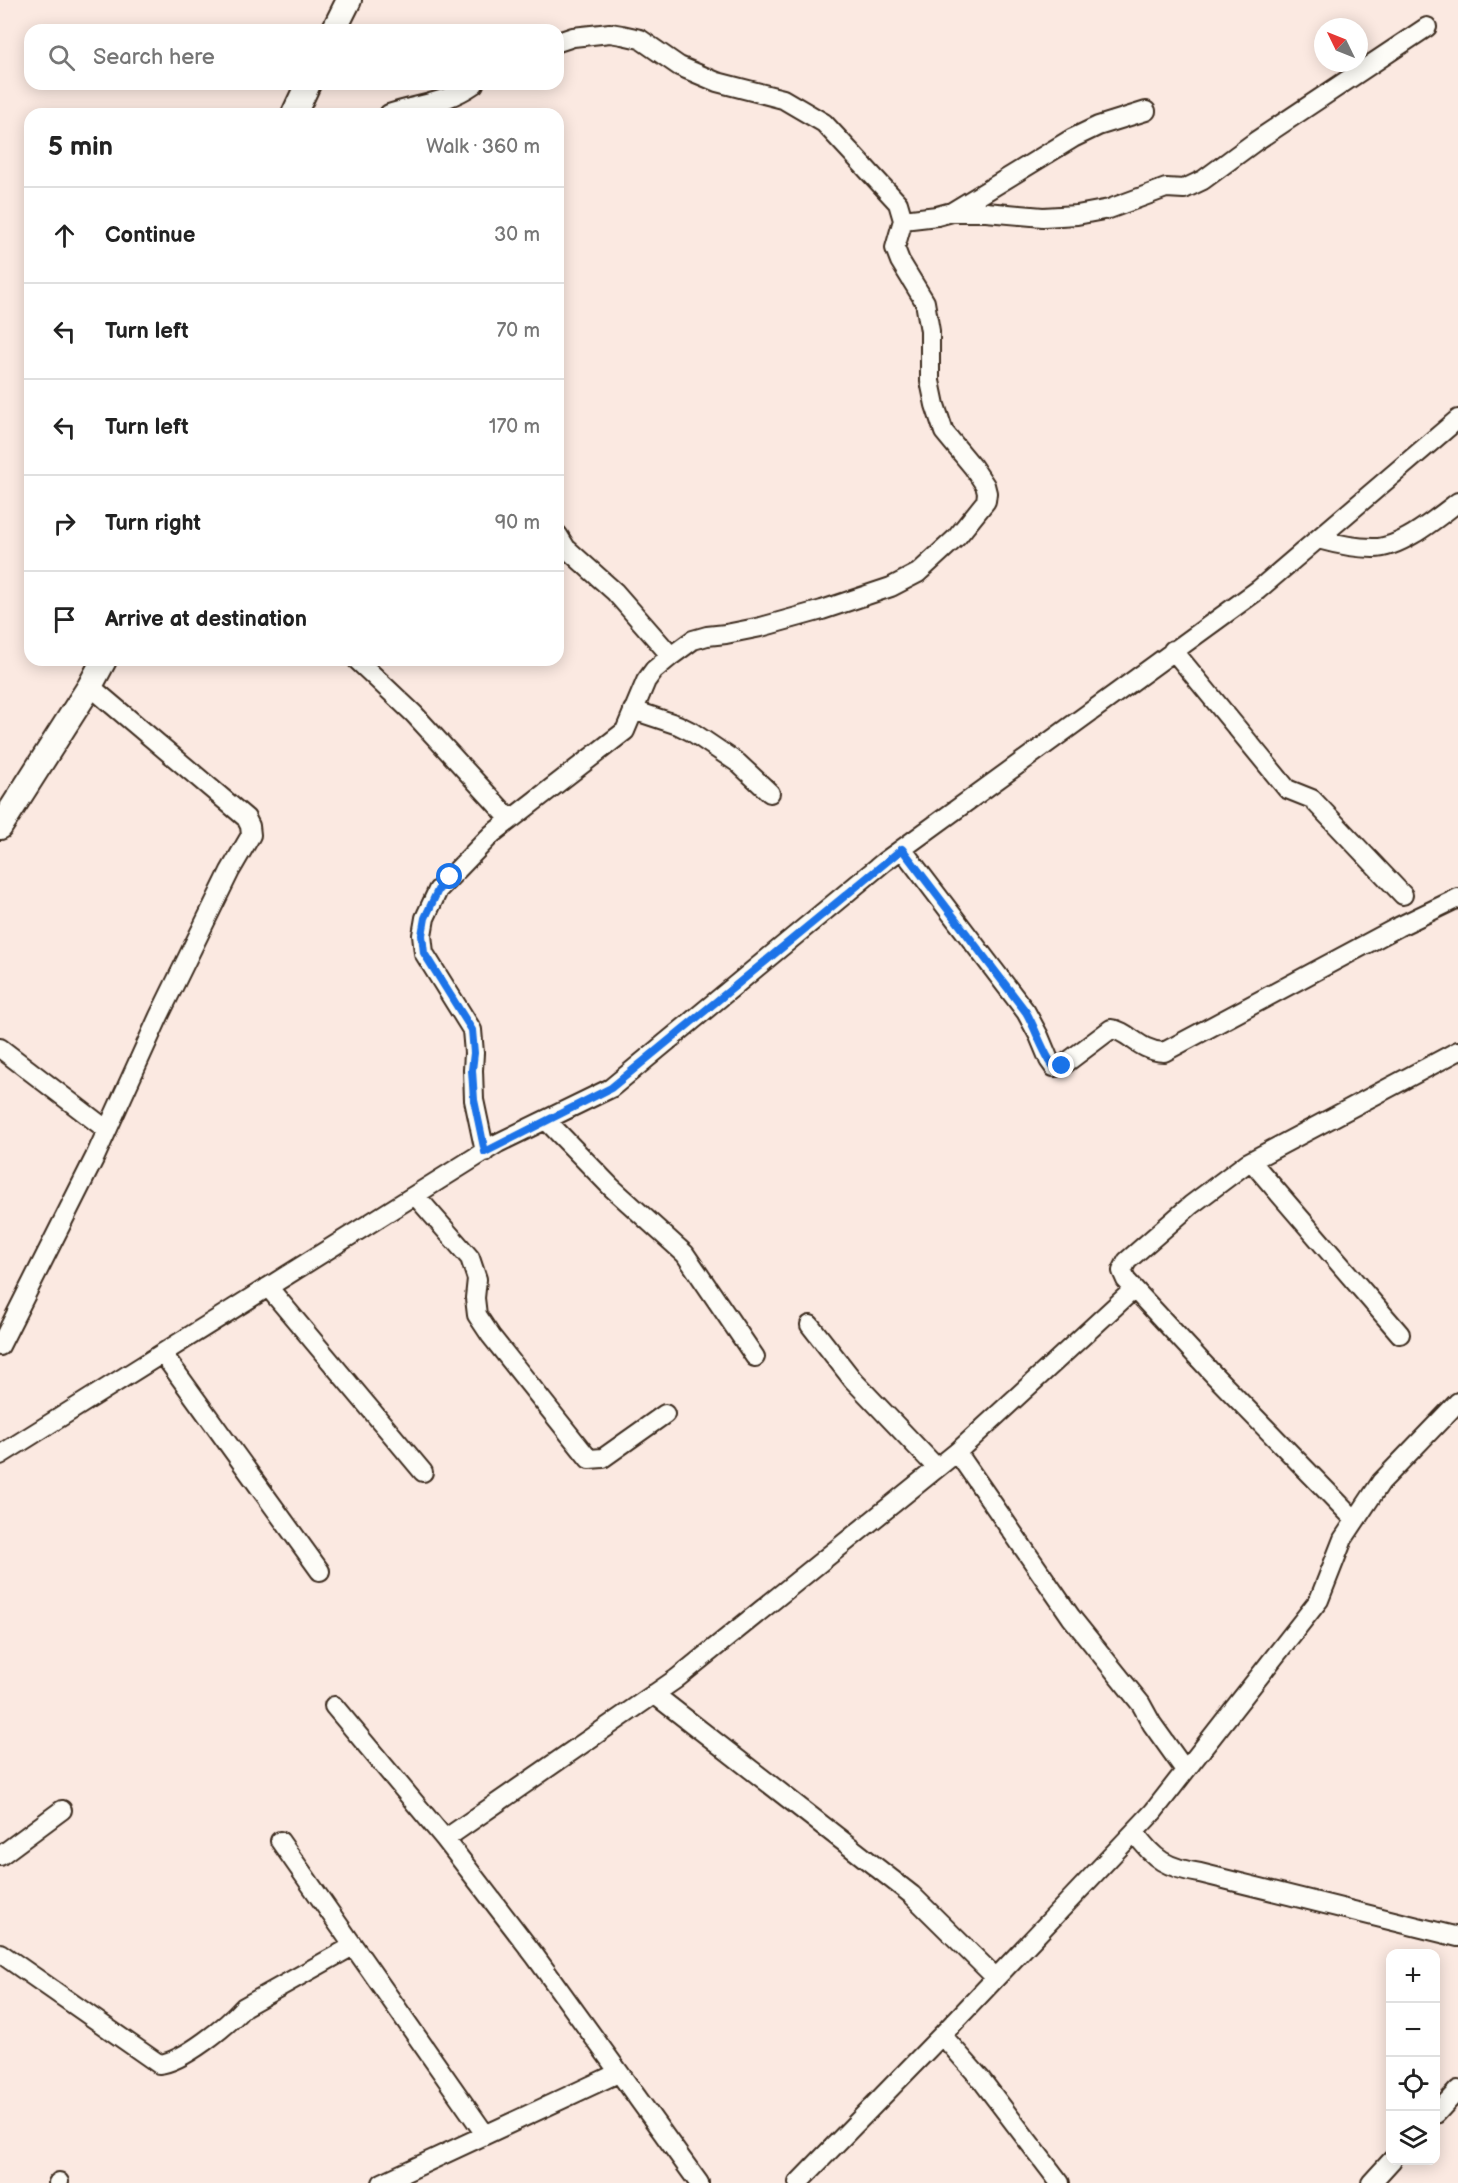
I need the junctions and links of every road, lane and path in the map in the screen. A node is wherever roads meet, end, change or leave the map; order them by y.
1 (349, 0) edge
2 (337, 24) edge
3 (1428, 27) dead end
4 (564, 40) edge
5 (305, 90) edge
6 (465, 90) edge
7 (297, 108) edge
8 (413, 108) edge
9 (1146, 111) dead end
10 (952, 212) junction
11 (903, 220) junction
12 (1458, 419) edge
13 (1458, 502) edge
14 (1318, 539) junction
15 (564, 545) edge
16 (1173, 650) junction
17 (671, 656) junction
18 (101, 666) edge
19 (363, 666) edge
20 (90, 686) junction
21 (633, 710) junction
22 (770, 793) dead end
23 (510, 819) junction
24 (0, 827) edge
25 (902, 849) junction
26 (1403, 895) dead end
27 (1458, 898) edge
28 (0, 1048) edge
29 (1458, 1051) edge
30 (546, 1120) junction
31 (107, 1130) junction
32 (485, 1152) junction
33 (1251, 1161) junction
34 (415, 1195) junction
35 (268, 1287) junction
36 (1134, 1289) junction
37 (810, 1325) dead end
38 (1400, 1334) dead end
39 (0, 1346) edge
40 (163, 1354) junction
41 (755, 1358) dead end
42 (1458, 1402) edge
43 (665, 1414) dead end
44 (957, 1452) junction
45 (0, 1455) edge
46 (937, 1468) junction
47 (423, 1472) dead end
48 (1354, 1520) junction
49 (320, 1571) dead end
50 (654, 1694) junction
51 (334, 1706) dead end
52 (1185, 1770) junction
53 (62, 1810) dead end
54 (1135, 1833) junction
55 (445, 1839) junction
56 (280, 1841) dead end
57 (0, 1856) edge
58 (1458, 1937) edge
59 (353, 1946) junction
60 (0, 1953) edge
61 (996, 1978) junction
62 (942, 2035) junction
63 (618, 2073) junction
64 (1458, 2090) edge
65 (1439, 2111) edge
66 (485, 2134) junction
67 (1387, 2165) edge
68 (799, 2182) edge
69 (382, 2183) edge
70 (699, 2183) edge
71 (1060, 2183) edge
72 (1371, 2183) edge

1 - 2 street
3 - 10 street
4 - 11 street
5 - 7 street
6 - 8 street
9 - 10 street
10 - 11 street
11 - 17 street
12 - 14 street
13 - 14 street
14 - 16 street
15 - 17 street
16 - 25 street
16 - 26 street
17 - 21 street
18 - 20 street
19 - 23 street
20 - 24 street
20 - 31 street
21 - 22 street
21 - 23 street
23 - 32 street
25 - 27 street
25 - 30 street
28 - 31 street
29 - 33 street
30 - 32 street
30 - 41 street
31 - 39 street
32 - 34 street
33 - 36 street
33 - 38 street
34 - 35 street
34 - 43 street
35 - 40 street
35 - 47 street
36 - 44 street
36 - 48 street
37 - 46 street
40 - 45 street
40 - 49 street
42 - 48 street
44 - 46 street
44 - 52 street
46 - 50 street
48 - 52 street
50 - 55 street
50 - 61 street
51 - 55 street
52 - 54 street
53 - 57 street
54 - 58 street
54 - 61 street
55 - 63 street
56 - 59 street
59 - 60 street
59 - 66 street
61 - 62 street
62 - 68 street
62 - 71 street
63 - 66 street
63 - 70 street
64 - 65 street
66 - 69 street
67 - 72 street

